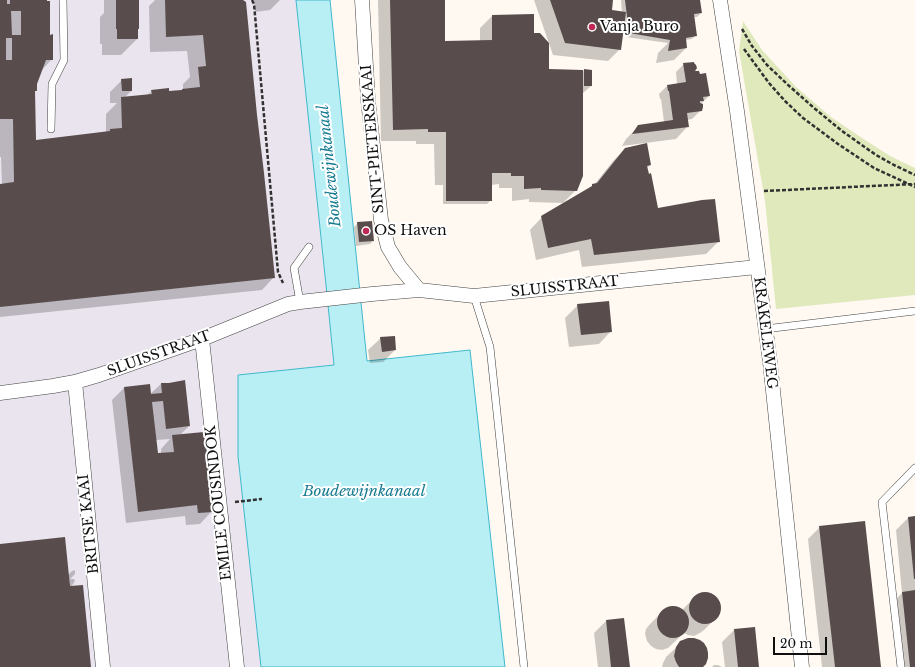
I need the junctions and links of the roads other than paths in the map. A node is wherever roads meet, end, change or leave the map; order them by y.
1 (64, 0) edge
2 (362, 0) edge
3 (721, 6) edge
4 (51, 129) dead end
5 (309, 247) dead end
6 (757, 267) junction
7 (419, 290) junction
8 (474, 296) junction
9 (301, 302) junction
10 (915, 311) edge
11 (765, 329) junction
12 (202, 339) junction
13 (75, 382) junction
14 (0, 393) edge
15 (915, 468) edge
16 (103, 667) edge
17 (237, 667) edge
18 (524, 667) edge
19 (802, 667) edge
20 (901, 667) edge

1 - 4 lane
2 - 7 street, SINT-PIETERSKAAI
3 - 6 street, KRAKELEWEG
5 - 9 lane
6 - 8 street, SLUISSTRAAT
6 - 11 street, KRAKELEWEG
7 - 8 street, SLUISSTRAAT
7 - 9 street, SLUISSTRAAT
8 - 18 lane
9 - 12 street, SLUISSTRAAT
10 - 11 lane
11 - 19 street, KRAKELEWEG
12 - 13 street, SLUISSTRAAT
12 - 17 street, EMILE COUSINDOK
13 - 14 street, SLUISSTRAAT
13 - 16 street, BRITSE KAAI
15 - 20 lane

